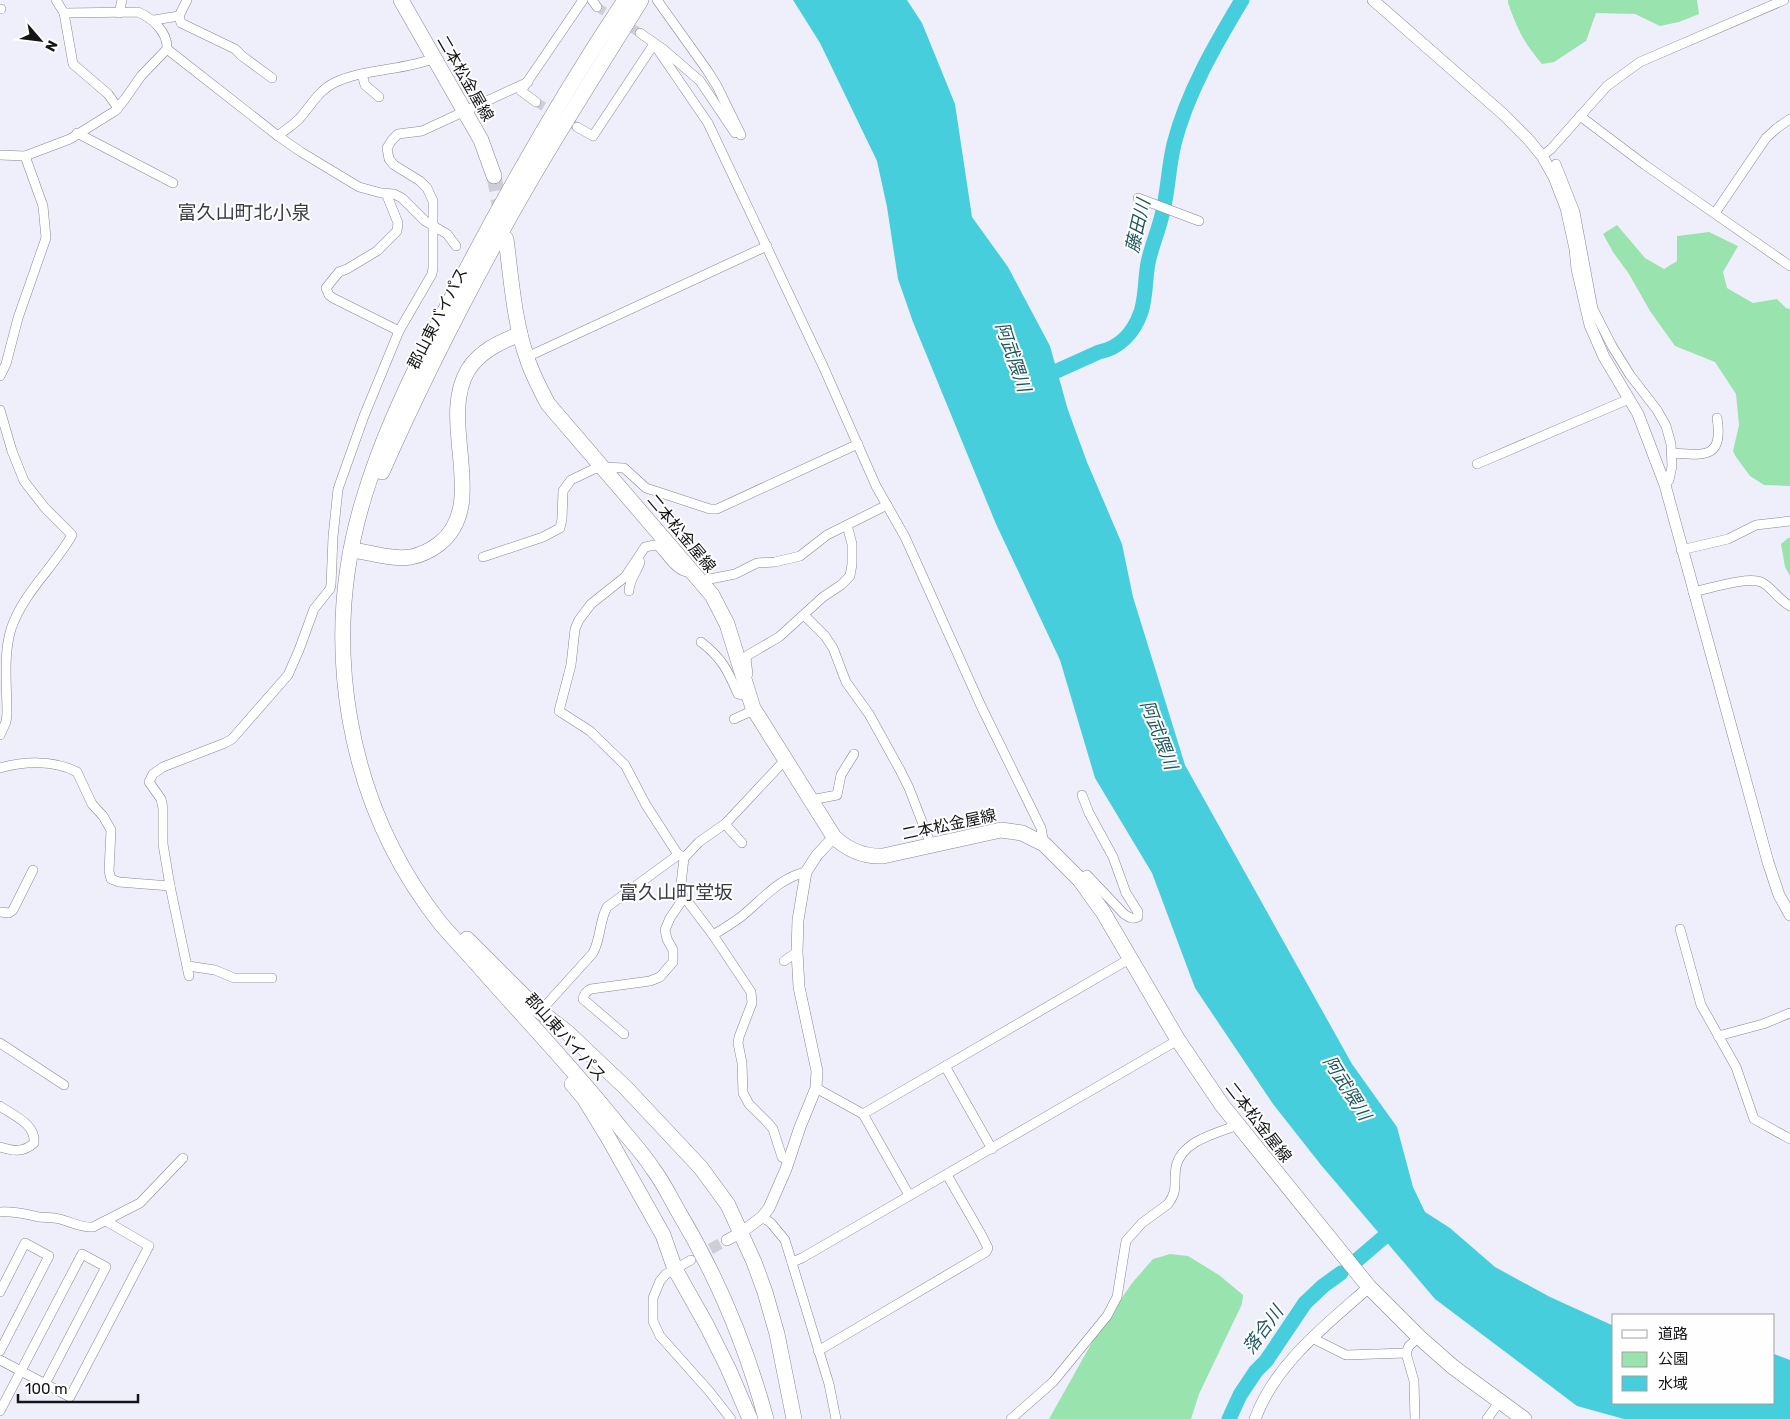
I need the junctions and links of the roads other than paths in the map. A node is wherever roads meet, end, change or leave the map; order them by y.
1 (56, 0) edge
2 (122, 0) edge
3 (187, 0) edge
4 (401, 0) edge
5 (583, 0) edge
6 (625, 0) edge
7 (640, 0) edge
8 (657, 0) edge
9 (1373, 0) edge
10 (1784, 0) edge
11 (64, 13) junction
12 (118, 13) junction
13 (179, 16) junction
14 (154, 20) junction
15 (640, 33) tunnel mouth
16 (654, 44) junction
17 (167, 49) junction
18 (435, 58) junction
19 (362, 74) junction
20 (272, 78) dead end
21 (528, 82) junction
22 (380, 96) dead end
23 (536, 102) tunnel mouth
24 (118, 108) junction
25 (465, 110) junction
26 (1580, 116) junction
27 (1790, 120) edge
28 (577, 127) tunnel mouth
29 (77, 133) junction
30 (278, 136) junction
31 (0, 155) edge
32 (25, 156) junction
33 (1542, 156) junction
34 (1556, 164) dead end
35 (494, 176) tunnel mouth
36 (173, 183) dead end
37 (386, 193) junction
38 (1140, 199) dead end
39 (1715, 213) junction
40 (1196, 220) dead end
41 (433, 226) junction
42 (506, 239) dead end
43 (456, 246) dead end
44 (767, 246) junction
45 (1790, 266) edge
46 (399, 331) junction
47 (520, 334) junction
48 (527, 357) junction
49 (0, 376) edge
50 (1629, 399) junction
51 (0, 410) edge
52 (1717, 418) dead end
53 (858, 444) junction
54 (1672, 453) junction
55 (1477, 464) dead end
56 (603, 467) junction
57 (1665, 485) junction
58 (887, 505) junction
59 (1790, 521) edge
60 (847, 525) junction
61 (354, 550) junction
62 (1682, 550) junction
63 (640, 554) junction
64 (483, 557) dead end
65 (696, 576) junction
66 (629, 591) dead end
67 (1693, 592) junction
68 (1790, 606) edge
69 (804, 615) junction
70 (701, 642) dead end
71 (750, 698) junction
72 (734, 719) dead end
73 (0, 735) edge
74 (854, 754) dead end
75 (785, 760) junction
76 (0, 768) edge
77 (1082, 795) dead end
78 (811, 800) junction
79 (725, 824) junction
80 (834, 836) junction
81 (742, 842) dead end
82 (1044, 844) junction
83 (931, 845) junction
84 (681, 856) junction
85 (33, 870) dead end
86 (806, 872) junction
87 (1080, 880) junction
88 (170, 886) junction
89 (683, 899) junction
90 (426, 904) junction
91 (0, 912) edge
92 (1790, 915) edge
93 (442, 925) junction
94 (1680, 929) dead end
95 (713, 935) junction
96 (797, 952) junction
97 (1131, 958) junction
98 (784, 960) dead end
99 (272, 978) dead end
100 (546, 1005) dead end
101 (1790, 1014) edge
102 (624, 1034) dead end
103 (1718, 1036) junction
104 (1178, 1040) junction
105 (0, 1043) edge
106 (944, 1066) junction
107 (64, 1085) dead end
108 (816, 1088) junction
109 (0, 1106) edge
110 (863, 1114) junction
111 (1238, 1125) junction
112 (1790, 1139) edge
113 (0, 1146) edge
114 (992, 1149) junction
115 (183, 1158) dead end
116 (788, 1161) junction
117 (947, 1175) junction
118 (909, 1195) junction
119 (0, 1212) edge
120 (762, 1217) junction
121 (106, 1221) junction
122 (742, 1232) junction
123 (727, 1240) tunnel mouth
124 (691, 1260) tunnel mouth
125 (792, 1262) junction
126 (675, 1269) junction
127 (1369, 1287) junction
128 (0, 1292) edge
129 (1419, 1337) junction
130 (1312, 1338) junction
131 (818, 1350) junction
132 (0, 1351) edge
133 (1406, 1353) junction
134 (0, 1360) edge
135 (21, 1371) junction
136 (45, 1384) junction
137 (1497, 1403) junction
138 (0, 1411) edge
139 (731, 1419) edge
140 (750, 1419) edge
141 (766, 1419) edge
142 (794, 1419) edge
143 (836, 1419) edge
144 (1011, 1419) edge
145 (1255, 1419) edge
146 (1415, 1419) edge
147 (1487, 1419) edge
148 (1511, 1419) edge
149 (1524, 1419) edge

1 - 11 street
2 - 12 street
3 - 13 street
4 - 18 main road, 二本松金屋線
5 - 21 street
6 - 61 main road, 郡山東バイパス
7 - 61 main road, 郡山東バイパス
8 - 16 street
9 - 33 street
10 - 26 street
11 - 12 street
11 - 24 street
12 - 14 street
13 - 14 street
13 - 20 street
14 - 17 street
15 - 16 street
16 - 28 street
16 - 44 street
17 - 24 street
17 - 30 street
18 - 19 street
18 - 25 main road, 二本松金屋線
19 - 22 street
19 - 30 street
21 - 23 street
21 - 25 street
24 - 29 street
25 - 35 main road, 二本松金屋線
25 - 41 street
26 - 33 street
26 - 39 street
27 - 39 street
29 - 32 street
29 - 36 street
30 - 37 street
31 - 32 street
32 - 49 street
33 - 50 street
34 - 54 street
37 - 41 street
37 - 46 street
38 - 40 street
39 - 45 street
41 - 43 street
41 - 46 street
42 - 47 main road, 二本松金屋線
44 - 48 street
44 - 53 street
46 - 88 street
47 - 48 main road, 二本松金屋線
47 - 61 main road
48 - 56 main road, 二本松金屋線
50 - 55 street
50 - 57 street
51 - 73 street
52 - 54 street
53 - 56 street
53 - 58 street
54 - 57 street
56 - 64 street
56 - 65 main road, 二本松金屋線
57 - 62 street
58 - 60 street
58 - 82 street
59 - 62 street
60 - 65 street
60 - 69 street
61 - 90 main road, 郡山東バイパス
62 - 67 street
63 - 65 street
63 - 66 street
63 - 84 street
65 - 71 main road, 二本松金屋線
67 - 68 street
67 - 92 street
69 - 71 street
69 - 83 street
70 - 71 street
71 - 72 street
71 - 75 main road, 二本松金屋線
74 - 78 street
75 - 78 main road, 二本松金屋線
75 - 79 street
76 - 88 street
77 - 87 street
78 - 80 main road, 二本松金屋線
79 - 81 street
79 - 84 street
80 - 83 main road, 二本松金屋線
80 - 86 street
82 - 83 main road, 二本松金屋線
82 - 87 main road, 二本松金屋線
84 - 89 street
84 - 100 street
85 - 91 street
86 - 95 street
86 - 96 street
87 - 97 main road, 二本松金屋線
88 - 99 street
89 - 95 street
89 - 102 street
90 - 93 main road, 郡山東バイパス
90 - 122 main road
93 - 126 main road
93 - 141 main road, 郡山東バイパス
94 - 103 street
95 - 116 street
96 - 98 street
96 - 108 street
97 - 104 main road, 二本松金屋線
97 - 106 street
101 - 103 street
103 - 112 street
104 - 111 main road, 二本松金屋線
104 - 114 street
105 - 107 street
106 - 110 street
106 - 114 street
108 - 110 street
108 - 116 street
109 - 113 street
110 - 118 street
111 - 127 main road, 二本松金屋線
111 - 144 street
114 - 117 street
115 - 121 street
116 - 120 street
117 - 118 street
117 - 131 street
118 - 125 street
119 - 121 street
120 - 122 street
120 - 125 street
121 - 136 street
122 - 123 street
122 - 142 main road
124 - 126 street
125 - 131 street
126 - 139 street
126 - 140 main road
127 - 129 main road, 二本松金屋線
127 - 130 street
128 - 132 street
129 - 133 street
129 - 137 main road, 二本松金屋線
130 - 133 street
130 - 145 street
131 - 143 street
133 - 146 street
134 - 135 street
135 - 136 street
135 - 136 street
135 - 138 street
137 - 147 street
137 - 148 street
137 - 149 main road, 二本松金屋線

